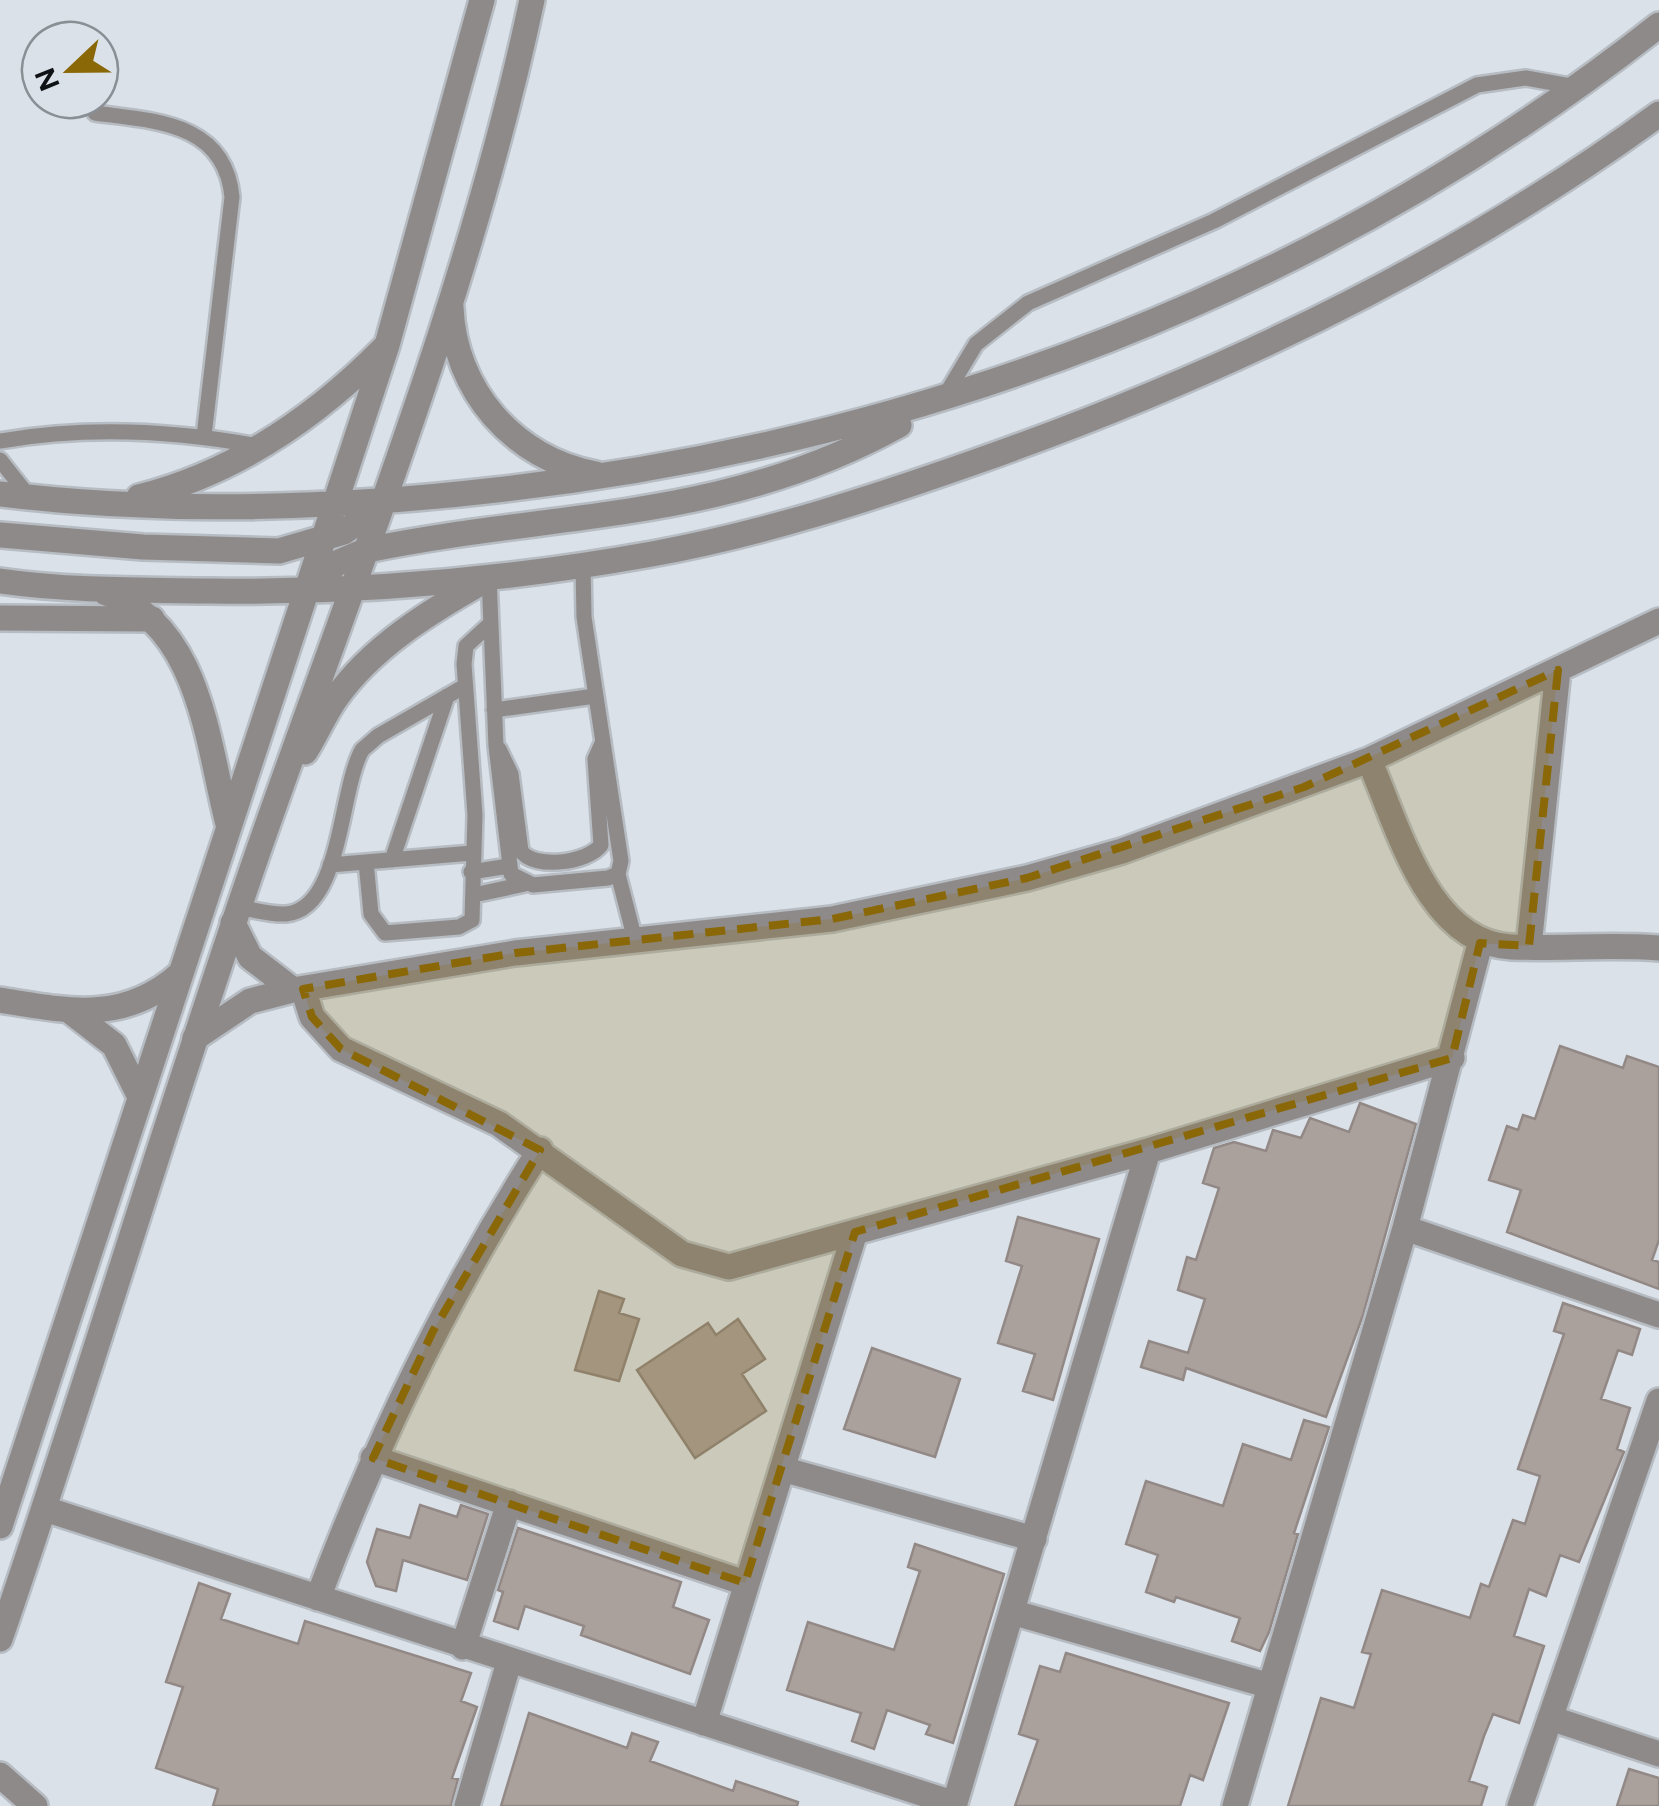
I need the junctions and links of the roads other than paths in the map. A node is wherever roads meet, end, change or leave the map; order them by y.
1 (482, 0) edge
2 (532, 0) edge
3 (1659, 25) edge
4 (1576, 86) junction
5 (1659, 114) edge
6 (120, 117) edge
7 (451, 295) junction
8 (388, 345) junction
9 (942, 400) junction
10 (204, 436) junction
11 (0, 441) edge
12 (262, 446) junction
13 (0, 460) edge
14 (616, 477) junction
15 (0, 494) edge
16 (30, 498) junction
17 (383, 503) junction
18 (112, 504) junction
19 (334, 505) junction
20 (0, 536) edge
21 (322, 542) junction
22 (367, 550) junction
23 (582, 565) junction
24 (490, 577) junction
25 (0, 581) edge
26 (352, 589) junction
27 (97, 590) junction
28 (304, 592) junction
29 (0, 618) edge
30 (152, 619) junction
31 (1659, 621) edge
32 (491, 623) junction
33 (1558, 670) junction
34 (465, 686) junction
35 (447, 696) junction
36 (595, 696) junction
37 (494, 710) junction
38 (604, 740) junction
39 (496, 746) junction
40 (1369, 760) junction
41 (282, 784) junction
42 (228, 826) junction
43 (472, 853) junction
44 (392, 860) junction
45 (366, 862) junction
46 (330, 865) junction
47 (508, 866) junction
48 (472, 872) junction
49 (618, 874) junction
50 (525, 884) junction
51 (474, 895) junction
52 (236, 915) junction
53 (634, 940) junction
54 (1481, 940) junction
55 (1529, 946) junction
56 (1659, 948) edge
57 (180, 974) junction
58 (298, 989) junction
59 (0, 1000) edge
60 (70, 1011) junction
61 (194, 1038) junction
62 (1452, 1058) junction
63 (139, 1095) junction
64 (540, 1150) junction
65 (1148, 1150) junction
66 (1404, 1228) junction
67 (855, 1232) junction
68 (1659, 1315) edge
69 (1659, 1400) edge
70 (373, 1458) junction
71 (782, 1468) junction
72 (1648, 1472) edge
73 (509, 1503) junction
74 (45, 1509) junction
75 (0, 1526) edge
76 (1034, 1538) junction
77 (745, 1582) junction
78 (318, 1598) junction
79 (1012, 1612) junction
80 (0, 1640) edge
81 (463, 1647) junction
82 (509, 1662) junction
83 (1270, 1686) junction
84 (1550, 1718) junction
85 (704, 1723) junction
86 (1659, 1754) edge
87 (0, 1776) edge
88 (954, 1805) edge
89 (35, 1806) edge
90 (467, 1806) edge
91 (1235, 1806) edge
92 (1520, 1806) edge

1 - 8 street
2 - 7 street
3 - 4 street
4 - 9 street
4 - 9 lane
5 - 23 street
6 - 10 lane
7 - 14 street
7 - 17 street
8 - 12 street
8 - 19 street
9 - 14 street
9 - 22 street
10 - 11 lane
10 - 12 lane
12 - 18 street
13 - 16 lane
14 - 17 street
15 - 16 street
16 - 18 street
17 - 19 street
17 - 21 street
17 - 22 street
18 - 19 street
19 - 21 street
20 - 21 street
21 - 28 street
22 - 26 street
22 - 28 street
23 - 24 street
23 - 36 lane
24 - 26 street
24 - 32 lane
24 - 41 street
25 - 27 street
26 - 28 street
26 - 41 street
27 - 28 street
27 - 30 street
28 - 42 street
29 - 30 street
30 - 42 street
31 - 33 street
32 - 34 lane
32 - 37 lane
33 - 40 street
33 - 55 street
34 - 35 lane
34 - 43 lane
35 - 44 lane
35 - 46 lane
36 - 37 lane
36 - 38 lane
37 - 39 lane
38 - 39 lane
38 - 49 lane
39 - 47 lane
40 - 53 street
40 - 54 street
41 - 52 street
42 - 57 street
43 - 44 lane
43 - 48 lane
44 - 45 lane
45 - 46 lane
45 - 51 lane
46 - 52 lane
47 - 48 lane
47 - 50 lane
48 - 51 lane
49 - 50 lane
49 - 53 lane
50 - 51 lane
52 - 58 street
52 - 61 street
53 - 58 street
54 - 55 street
54 - 62 street
55 - 56 street
57 - 60 street
57 - 63 street
58 - 61 street
58 - 64 street
59 - 60 street
60 - 63 street
61 - 74 street
62 - 65 street
62 - 66 street
63 - 75 street
64 - 67 street
64 - 70 street
65 - 67 street
65 - 76 street
66 - 68 street
66 - 83 street
67 - 71 street
69 - 72 street
70 - 73 street
70 - 78 street
71 - 76 street
71 - 77 street
72 - 84 street
73 - 77 street
73 - 81 street
74 - 78 street
74 - 80 street
76 - 79 street
77 - 85 street
78 - 81 street
79 - 83 street
79 - 88 street
81 - 82 street
82 - 85 street
82 - 90 street
83 - 91 street
84 - 86 street
84 - 92 street
85 - 88 street
87 - 89 street

